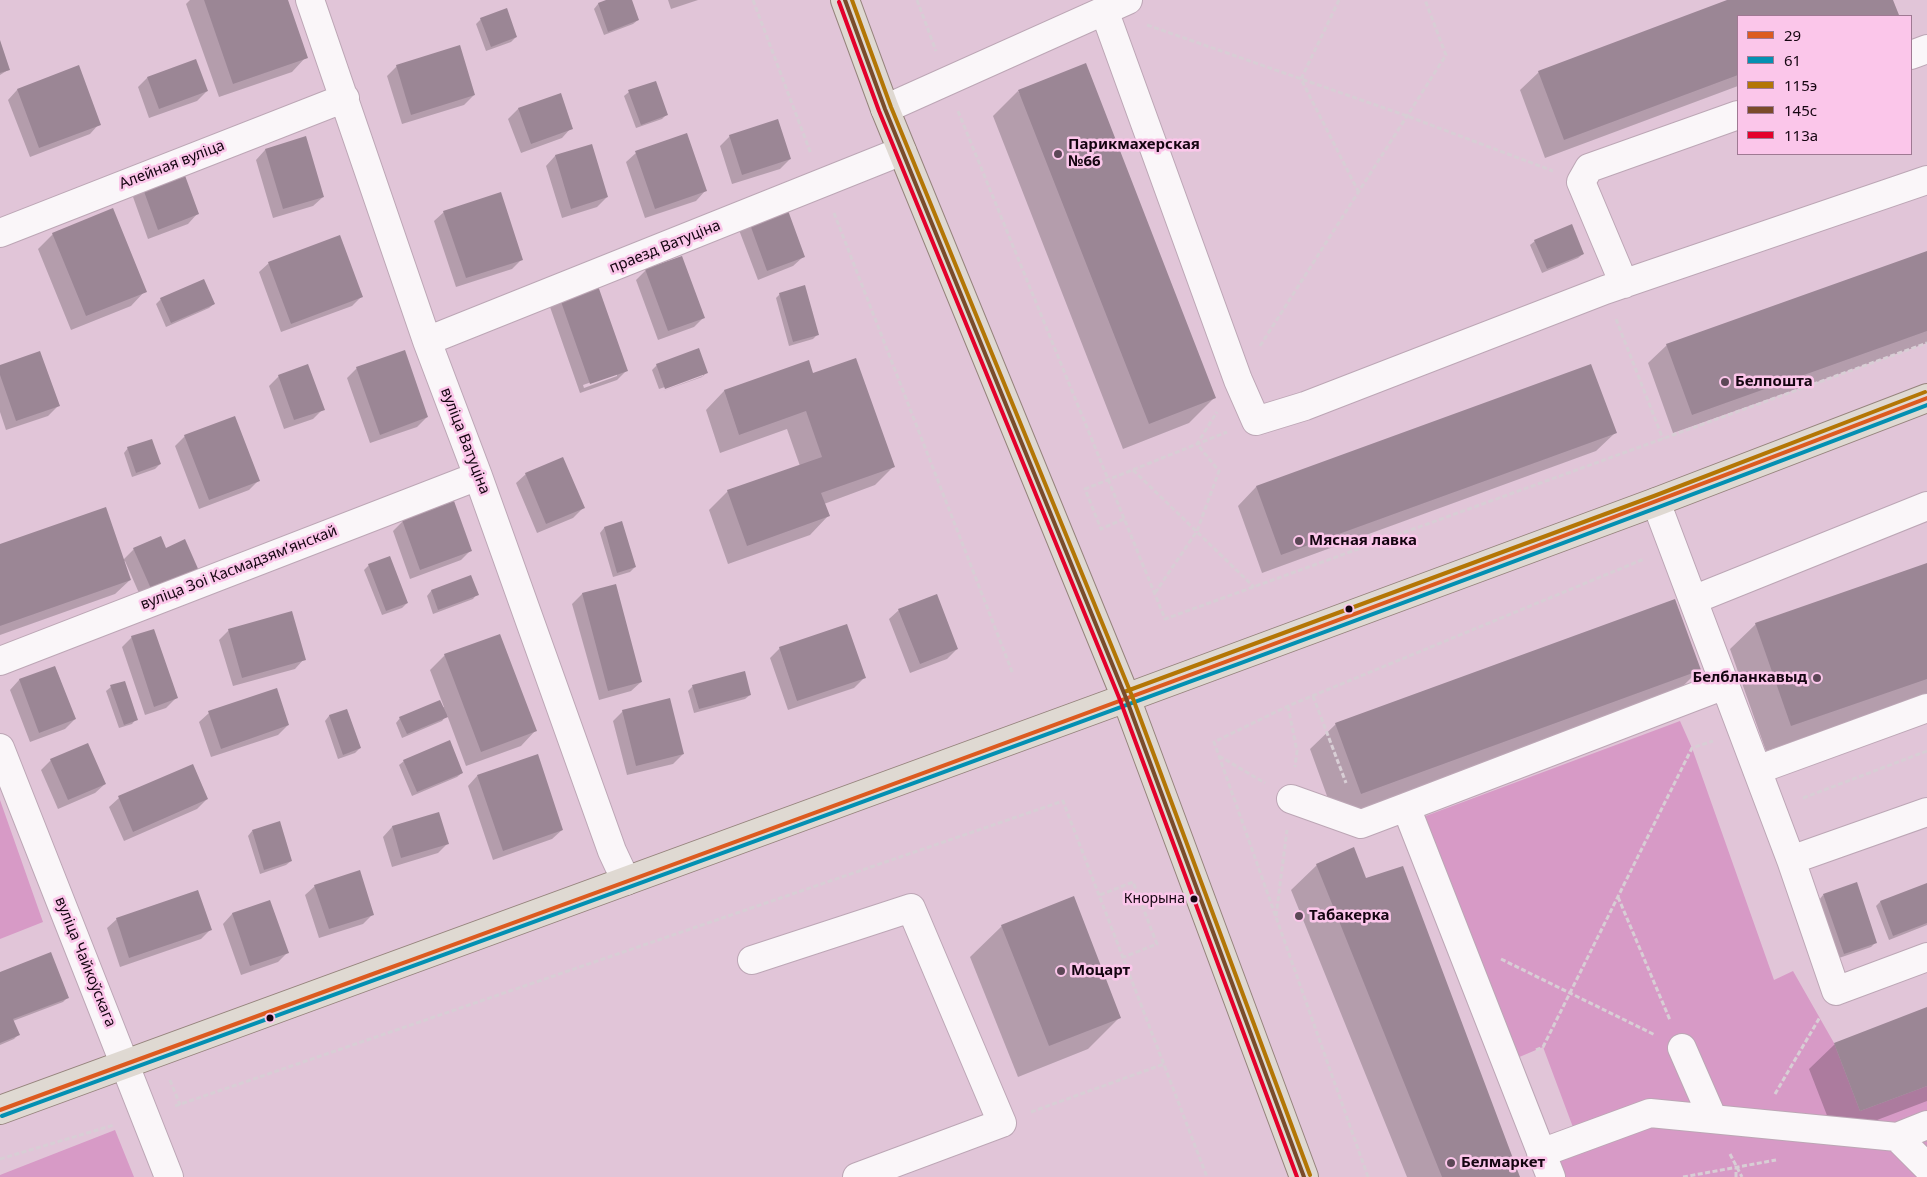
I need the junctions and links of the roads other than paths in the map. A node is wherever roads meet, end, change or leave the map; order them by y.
1 (310, 0) edge
2 (845, 0) edge
3 (1116, 5) edge
4 (1927, 49) edge
5 (1912, 55) edge
6 (345, 98) junction
7 (885, 109) junction
8 (1737, 115) edge
9 (902, 151) junction
10 (1927, 180) edge
11 (0, 233) edge
12 (1615, 287) junction
13 (427, 341) junction
14 (1927, 398) edge
15 (478, 476) junction
16 (1656, 502) junction
17 (1927, 506) edge
18 (1693, 600) junction
19 (0, 661) edge
20 (1725, 685) junction
21 (1126, 698) junction
22 (1927, 708) edge
23 (0, 748) edge
24 (1757, 770) junction
25 (1291, 799) road end
26 (1406, 807) junction
27 (1927, 812) edge
28 (1791, 860) junction
29 (626, 881) junction
30 (1927, 957) edge
31 (752, 960) dead end
32 (1682, 1048) road end
33 (124, 1064) junction
34 (0, 1110) edge
35 (1713, 1120) junction
36 (1927, 1125) edge
37 (1897, 1137) junction
38 (1546, 1165) edge
39 (1927, 1166) edge
40 (169, 1177) edge
41 (857, 1177) edge
42 (1304, 1177) edge

1 - 6 street, вуліца Ватуціна
2 - 7 main road
3 - 7 street
3 - 12 street
4 - 5 street
6 - 11 street, Алейная вуліца
6 - 13 street, вуліца Ватуціна
7 - 9 main road
8 - 12 street
9 - 13 street, праезд Ватуціна
9 - 21 main road
10 - 12 street
13 - 15 street, вуліца Ватуціна
14 - 16 main road
15 - 19 street, вуліца Зоі Касмадзямʼянскай
15 - 29 street, вуліца Ватуціна
16 - 18 street
16 - 21 main road
17 - 18 street
18 - 20 street
20 - 24 street
20 - 26 street
21 - 29 main road
21 - 42 main road
22 - 24 street
23 - 33 street, вуліца Чайкоўскага
24 - 28 street
25 - 26 street
26 - 38 street
27 - 28 street
28 - 30 street
29 - 33 main road
31 - 41 street
32 - 35 street
33 - 34 main road
33 - 40 street, вуліца Чайкоўскага
35 - 37 street
35 - 38 street
36 - 37 street
37 - 39 street

